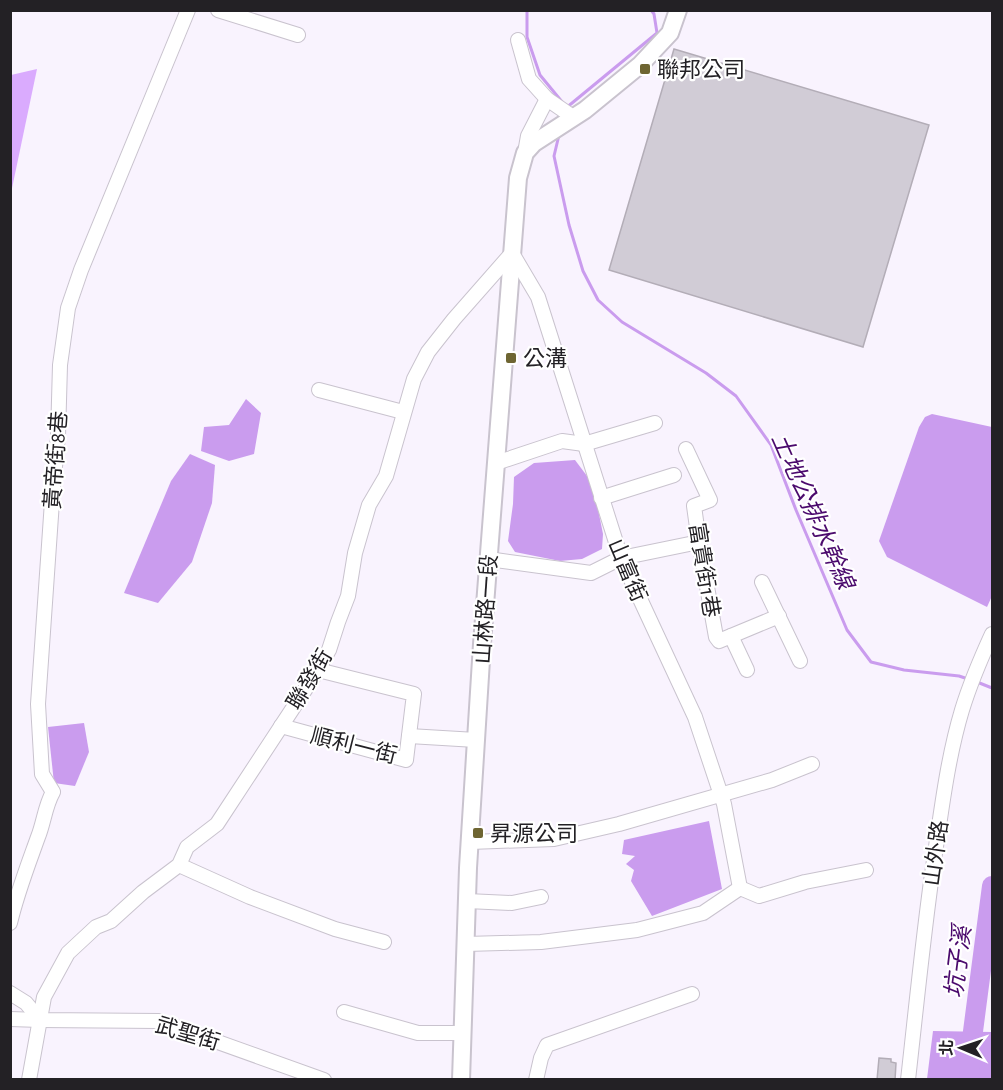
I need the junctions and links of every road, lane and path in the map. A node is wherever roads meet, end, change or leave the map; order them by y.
1 (188, 10) edge
2 (218, 10) edge
3 (678, 10) edge
4 (298, 36) dead end
5 (518, 40) dead end
6 (546, 99) junction
7 (565, 116) junction
8 (530, 148) junction
9 (512, 253) junction
10 (319, 390) dead end
11 (404, 412) junction
12 (655, 423) dead end
13 (584, 444) junction
14 (686, 449) dead end
15 (496, 463) junction
16 (674, 475) dead end
17 (601, 498) junction
18 (699, 542) junction
19 (621, 558) junction
20 (488, 559) junction
21 (762, 582) dead end
22 (779, 616) junction
23 (993, 634) edge
24 (730, 636) junction
25 (800, 661) dead end
26 (318, 670) junction
27 (747, 670) dead end
28 (281, 726) junction
29 (409, 736) junction
30 (476, 740) junction
31 (812, 764) dead end
32 (721, 795) junction
33 (470, 842) junction
34 (179, 865) junction
35 (866, 870) dead end
36 (740, 888) junction
37 (541, 897) dead end
38 (467, 901) junction
39 (10, 922) edge
40 (384, 942) dead end
41 (466, 944) junction
42 (10, 993) edge
43 (692, 994) dead end
44 (344, 1012) dead end
45 (10, 1019) edge
46 (40, 1020) junction
47 (463, 1033) junction
48 (29, 1080) edge
49 (324, 1080) edge
50 (461, 1080) edge
51 (536, 1080) edge
52 (908, 1080) edge

1 - 39 street, 黃帝街8巷
2 - 4 street
3 - 7 main road
5 - 6 street
6 - 7 street
6 - 8 street
7 - 8 main road
8 - 9 main road, 山林路一段
9 - 11 street, 聯發街
9 - 13 street, 山富街
9 - 15 main road, 山林路一段
10 - 11 street
11 - 26 street, 聯發街
12 - 13 street
13 - 15 street
13 - 17 street, 山富街
14 - 18 street, 富貴街1巷
15 - 20 main road, 山林路一段
16 - 17 street
17 - 19 street, 山富街
18 - 19 street
18 - 24 street, 富貴街1巷
19 - 20 street
19 - 32 street, 山富街
20 - 30 main road, 山林路一段
21 - 22 street
22 - 24 street, 富貴街1巷
22 - 25 street
23 - 52 street, 山外路
24 - 27 street
26 - 28 street, 聯發街
26 - 29 street
28 - 29 street, 順利一街
28 - 34 street, 聯發街
29 - 30 street
30 - 33 main road, 山林路一段
31 - 32 street
32 - 33 street
32 - 36 street, 山富街
33 - 38 main road, 山林路一段
34 - 40 street
34 - 46 street, 聯發街
35 - 36 street
36 - 41 street
37 - 38 street
38 - 41 main road, 山林路一段
41 - 47 main road, 山林路一段
42 - 46 street
43 - 51 street
44 - 47 street
45 - 46 street, 武聖街
46 - 48 street, 聯發街
46 - 49 street, 武聖街
47 - 50 main road, 山林路一段

